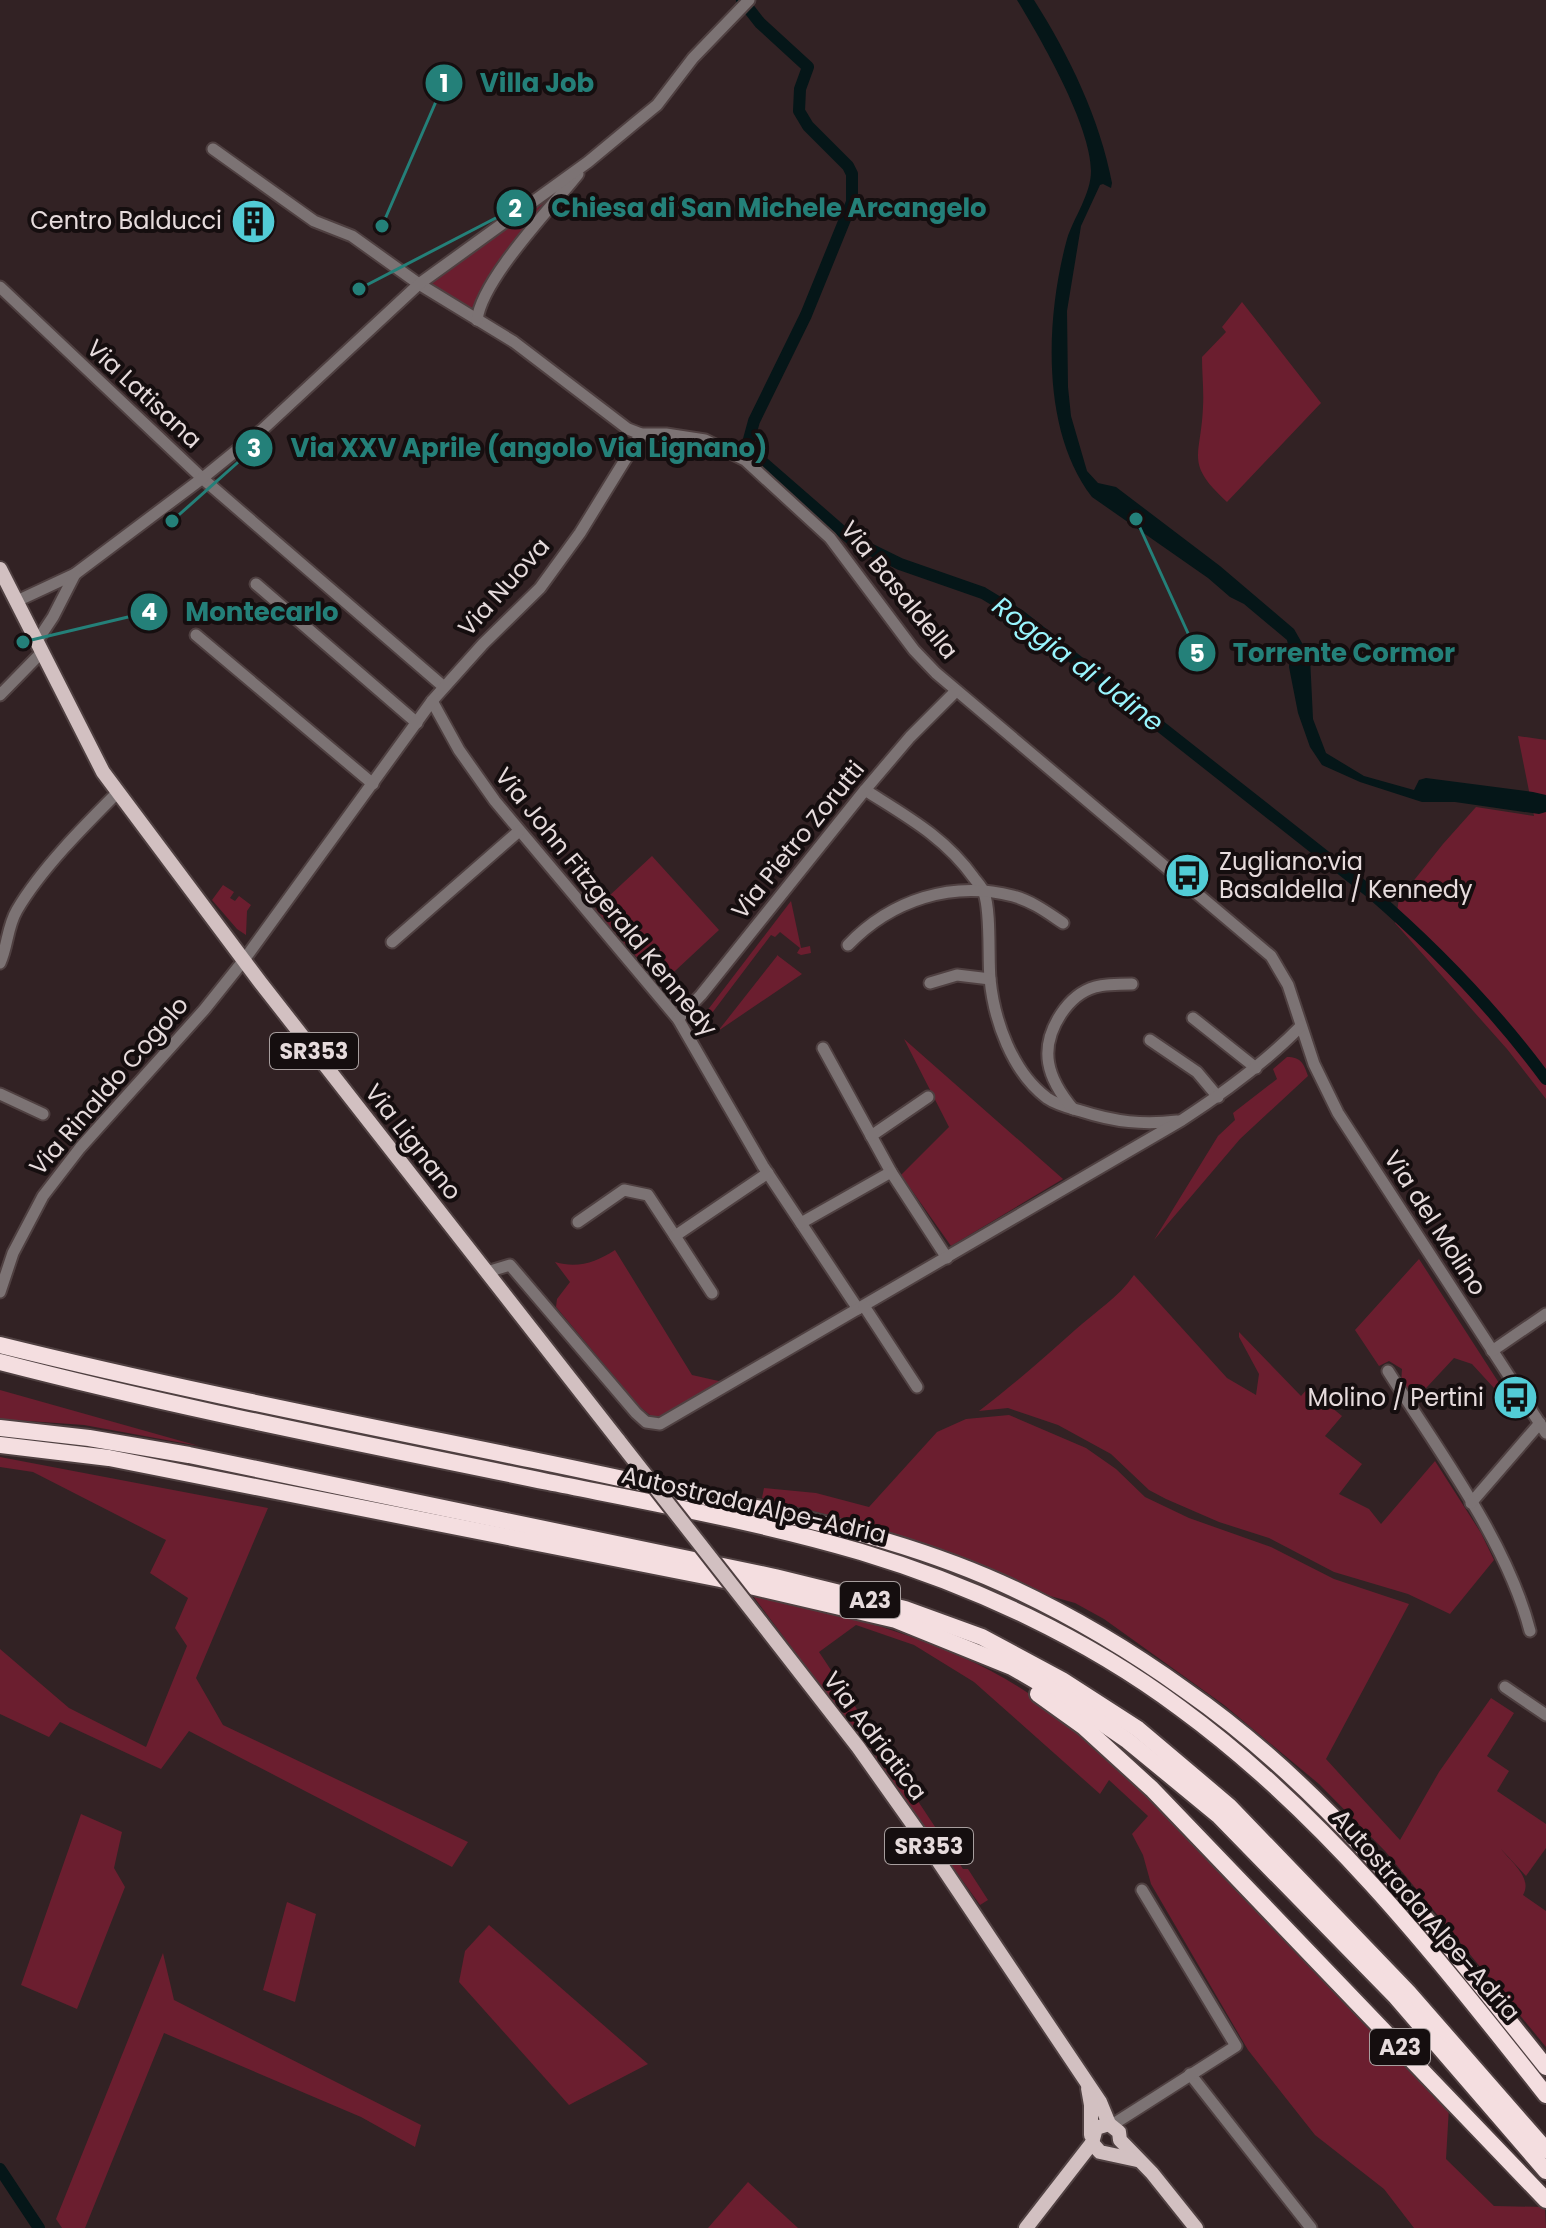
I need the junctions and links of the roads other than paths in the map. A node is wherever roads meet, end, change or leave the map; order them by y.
1 (747, 3) edge
2 (213, 149) dead end
3 (588, 162) junction
4 (419, 284) junction
5 (0, 287) edge
6 (477, 320) junction
7 (641, 434) junction
8 (202, 478) junction
9 (0, 569) edge
10 (75, 574) junction
11 (256, 584) dead end
12 (17, 601) junction
13 (196, 635) dead end
14 (39, 647) junction
15 (444, 687) junction
16 (956, 691) junction
17 (0, 695) edge
18 (432, 701) junction
19 (417, 723) junction
20 (373, 784) junction
21 (865, 790) junction
22 (118, 792) junction
23 (519, 831) junction
24 (985, 893) junction
25 (1063, 923) dead end
26 (392, 942) dead end
27 (848, 945) dead end
28 (244, 960) junction
29 (0, 963) edge
30 (990, 979) junction
31 (930, 983) dead end
32 (1132, 984) dead end
33 (1193, 1018) dead end
34 (678, 1019) junction
35 (1301, 1027) junction
36 (1150, 1040) dead end
37 (823, 1048) dead end
38 (1256, 1068) junction
39 (0, 1094) edge
40 (928, 1097) dead end
41 (1218, 1097) junction
42 (1074, 1109) junction
43 (43, 1114) dead end
44 (1182, 1120) junction
45 (871, 1136) junction
46 (891, 1172) junction
47 (768, 1173) junction
48 (578, 1222) dead end
49 (801, 1223) junction
50 (675, 1236) junction
51 (947, 1258) junction
52 (487, 1272) junction
53 (0, 1292) edge
54 (712, 1293) dead end
55 (861, 1307) junction
56 (1546, 1314) edge
57 (0, 1345) edge
58 (1492, 1351) junction
59 (0, 1362) edge
60 (1388, 1371) dead end
61 (917, 1387) dead end
62 (0, 1428) edge
63 (1543, 1428) edge
64 (0, 1445) edge
65 (1471, 1503) junction
66 (760, 1621) joint
67 (1530, 1631) dead end
68 (969, 1649) junction
69 (1505, 1687) dead end
70 (1546, 1715) edge
71 (1142, 1890) dead end
72 (1546, 2067) edge
73 (1190, 2074) junction
74 (1085, 2080) junction
75 (1546, 2095) edge
76 (1111, 2125) junction
77 (1092, 2140) junction
78 (1120, 2140) junction
79 (1546, 2150) edge
80 (1107, 2153) junction
81 (1141, 2162) junction
82 (1074, 2168) junction
83 (1546, 2171) edge
84 (1546, 2200) edge
85 (1026, 2228) edge
86 (1196, 2228) edge
87 (1311, 2228) edge

1 - 3 street
2 - 4 street, Via Basaldella
3 - 4 street
3 - 6 street
4 - 6 street, Via Basaldella
4 - 8 street
5 - 8 street, Via Latisana
6 - 7 street, Via Basaldella
7 - 15 street, Via Nuova
7 - 16 street, Via Basaldella
8 - 10 street
8 - 15 street, Via Latisana
9 - 12 main road, Via Lignano / SR353
10 - 12 street
10 - 14 street
11 - 19 street
12 - 14 main road, Via Lignano / SR353
13 - 20 street
14 - 17 street
14 - 22 main road, Via Lignano / SR353
15 - 18 street, Via Nuova
16 - 21 street, Via Pietro Zorutti
16 - 35 street, Via Basaldella
18 - 19 street, Via Nuova
18 - 23 street, Via John Fitzgerald Kennedy
19 - 20 street, Via Nuova
20 - 28 street, Via Nuova
21 - 24 street
21 - 34 street, Via Pietro Zorutti
22 - 28 main road, Via Lignano / SR353
22 - 29 street
23 - 26 street
23 - 34 street, Via John Fitzgerald Kennedy
24 - 25 street
24 - 27 street
24 - 30 street
28 - 52 main road, Via Lignano / SR353
28 - 53 street, Via Rinaldo Cogolo
30 - 31 street
30 - 42 street
32 - 42 street
33 - 38 street
34 - 47 street, Via John Fitzgerald Kennedy
35 - 38 street
35 - 58 street, Via del Molino
36 - 41 street
37 - 45 street
38 - 41 street
39 - 43 street
40 - 45 street
41 - 44 street
42 - 44 street
44 - 51 street
45 - 46 street
46 - 49 street
46 - 51 street
47 - 49 street, Via John Fitzgerald Kennedy
47 - 50 street
48 - 50 street
49 - 55 street, Via John Fitzgerald Kennedy
50 - 54 street
51 - 55 street
52 - 55 street
52 - 66 main road, Via Lignano / SR353, bridge
55 - 61 street, Via John Fitzgerald Kennedy
56 - 58 street
57 - 72 highway, Autostrada Alpe-Adria / A23
58 - 63 street, Via del Molino
59 - 75 highway, Autostrada Alpe-Adria / A23
60 - 65 street
62 - 79 highway, A23
63 - 65 street
64 - 68 highway, A23
65 - 67 street
66 - 74 main road, Via Adriatica / SR353
68 - 83 highway, A23
68 - 84 highway, A23
69 - 70 street
71 - 73 street
73 - 76 street
73 - 87 street
74 - 76 main road, Via Adriatica / SR353
74 - 77 main road, Via Adriatica / SR353
76 - 77 main road
76 - 78 main road, Via Adriatica / SR353
77 - 80 main road
77 - 82 main road
78 - 80 main road
78 - 81 main road, Via Adriatica / SR353
80 - 81 main road
80 - 82 main road
81 - 86 main road, Via Adriatica / SR353
82 - 85 main road

